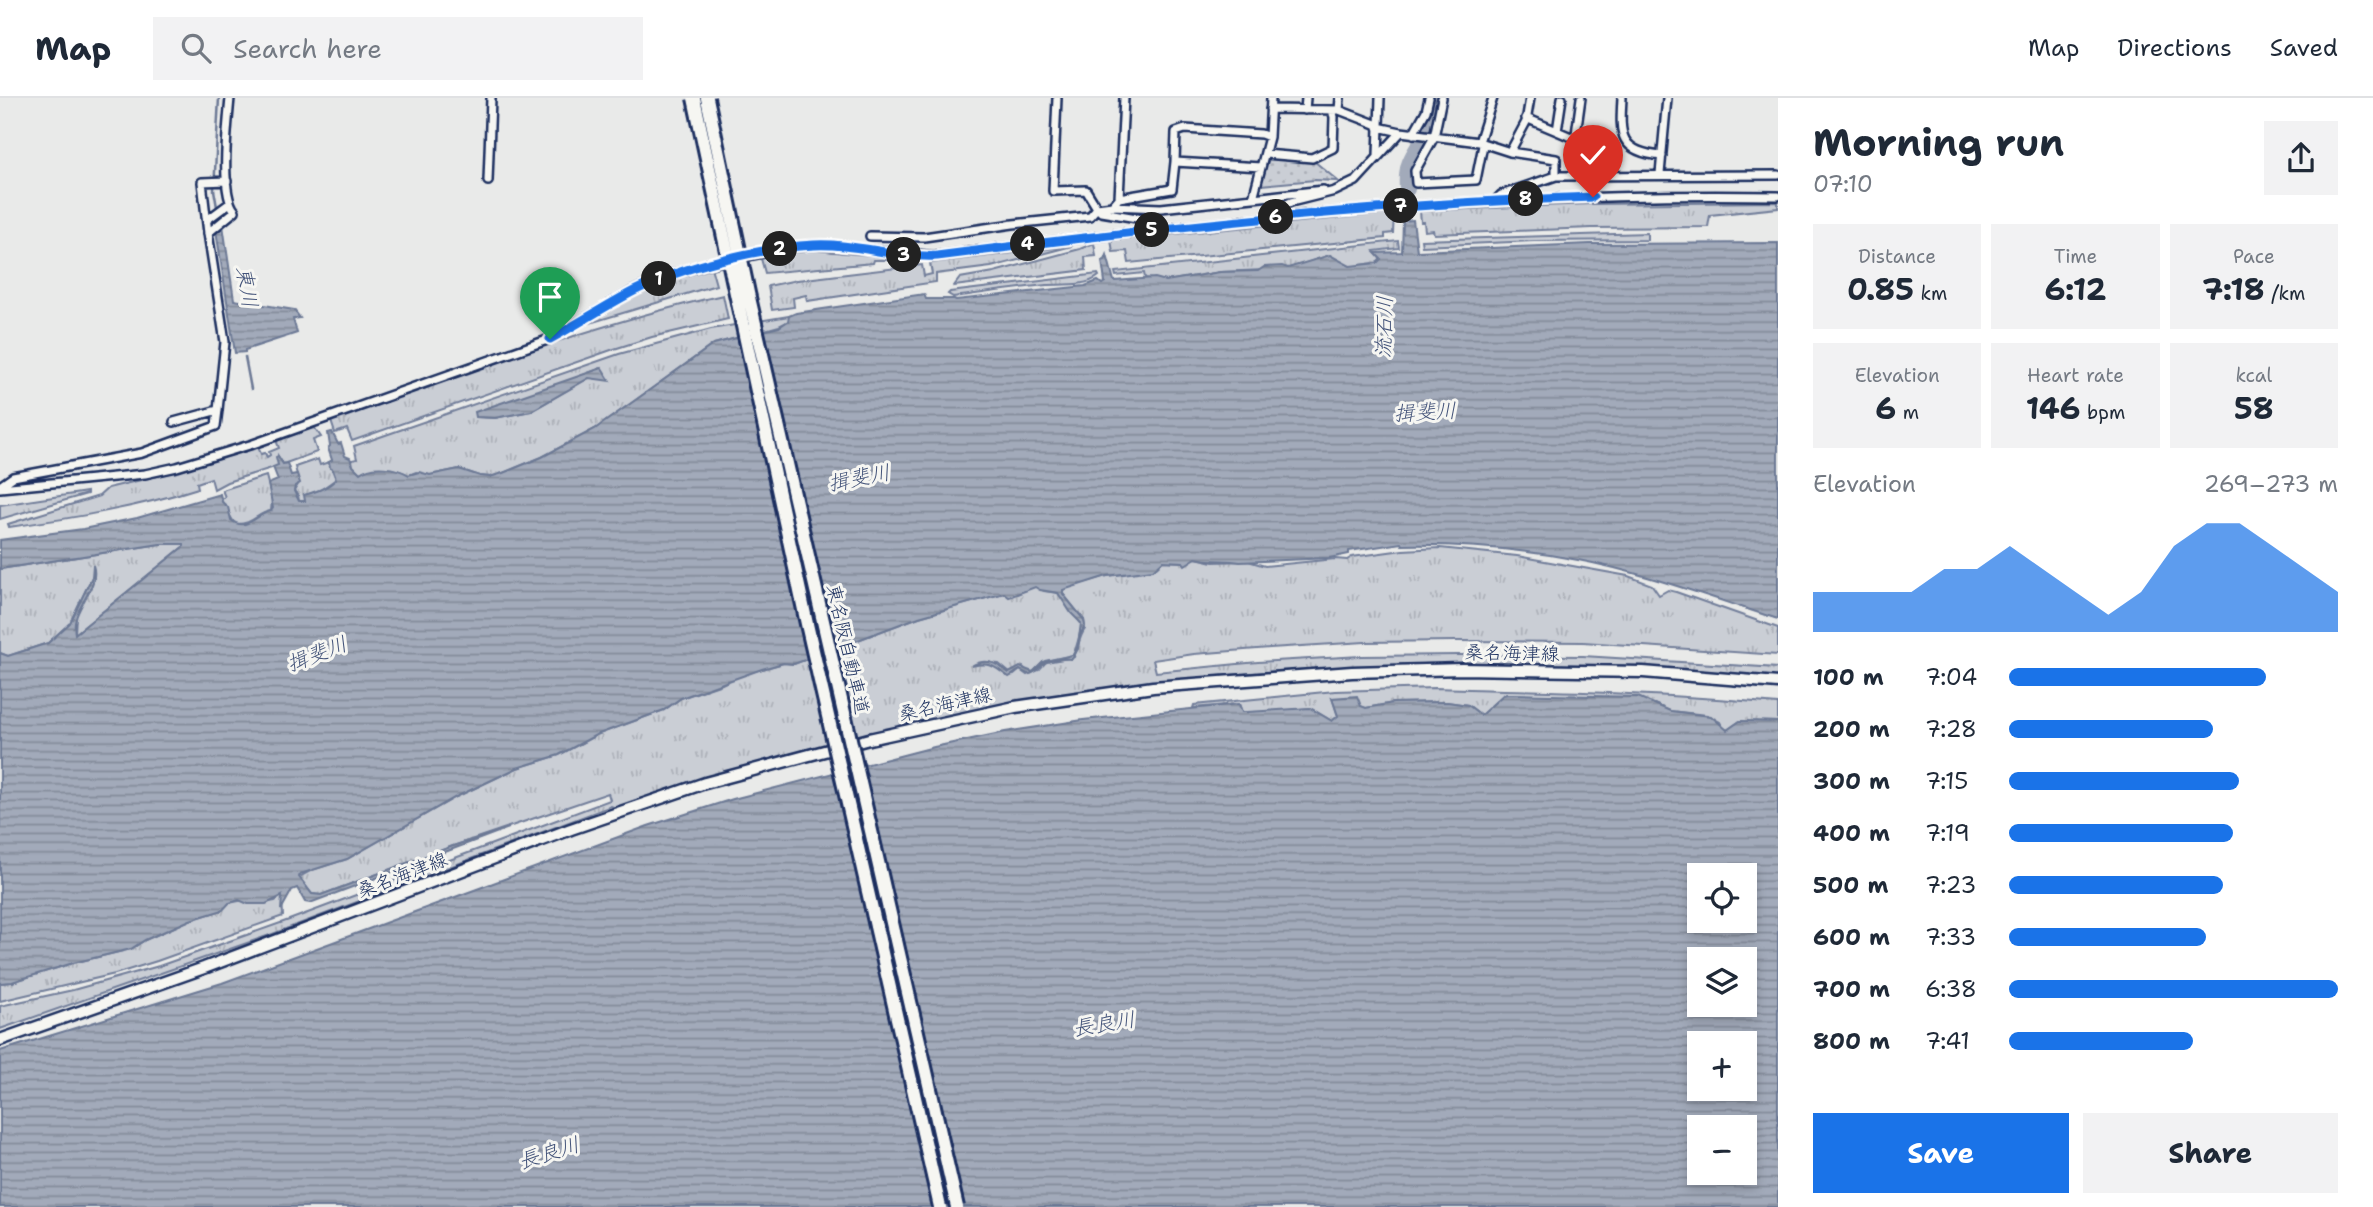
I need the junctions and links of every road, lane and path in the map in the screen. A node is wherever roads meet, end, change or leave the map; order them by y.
1 (230, 98) edge
2 (491, 98) edge
3 (694, 98) edge
4 (707, 98) edge
5 (1057, 98) edge
6 (1125, 98) edge
7 (1271, 98) edge
8 (1306, 98) edge
9 (1340, 98) edge
10 (1380, 98) edge
11 (1429, 98) edge
12 (1442, 98) edge
13 (1493, 98) edge
14 (1530, 98) edge
15 (1562, 98) edge
16 (1581, 98) edge
17 (1622, 98) edge
18 (1667, 98) edge
19 (1270, 108) junction
20 (1305, 110) junction
21 (1336, 110) junction
22 (1527, 118) junction
23 (1378, 126) junction
24 (1557, 131) junction
25 (1401, 132) junction
26 (1416, 134) junction
27 (1269, 136) junction
28 (1433, 137) junction
29 (1481, 144) junction
30 (1510, 152) junction
31 (1265, 155) junction
32 (1378, 155) junction
33 (1662, 156) junction
34 (1175, 162) junction
35 (1261, 167) junction
36 (1660, 174) junction
37 (1778, 175) edge
38 (1556, 176) junction
39 (226, 181) junction
40 (488, 181) dead end
41 (1342, 188) junction
42 (1778, 197) edge
43 (1119, 198) junction
44 (1253, 198) junction
45 (1496, 200) junction
46 (230, 203) junction
47 (1112, 206) junction
48 (1097, 208) junction
49 (1267, 217) junction
50 (207, 220) junction
51 (1157, 229) junction
52 (208, 233) junction
53 (870, 236) dead end
54 (218, 410) junction
55 (174, 422) dead end
56 (0, 487) edge
57 (1778, 683) edge
58 (0, 1040) edge
59 (940, 1207) edge
60 (957, 1207) edge

1 - 39 street
2 - 40 street
3 - 59 highway, 東名阪自動車道, bridge
4 - 60 highway, 東名阪自動車道, bridge
5 - 48 street
6 - 43 street
7 - 19 street
8 - 20 street
9 - 21 street
10 - 23 street
11 - 26 street
12 - 28 street
13 - 29 street
14 - 22 street
15 - 24 street
16 - 24 street
17 - 33 street
18 - 33 street
19 - 20 street
19 - 27 street
20 - 21 street
21 - 23 street
21 - 31 street
22 - 24 street
22 - 30 street
23 - 25 street
23 - 32 street
25 - 26 street
25 - 32 street
26 - 28 street
27 - 31 street
27 - 34 street
28 - 29 street
28 - 29 street
29 - 30 street
30 - 38 street
31 - 35 street
32 - 41 street
33 - 36 street
34 - 35 street
34 - 43 street
35 - 44 street
36 - 37 street
36 - 38 street
38 - 45 street
39 - 46 street
39 - 50 street
41 - 44 street
41 - 49 street
42 - 45 street
43 - 47 street
44 - 47 street
45 - 49 street
46 - 50 street
46 - 52 street
47 - 48 street
48 - 51 street
48 - 53 street
49 - 51 street
50 - 52 street
51 - 56 street
52 - 54 street
54 - 55 street
54 - 56 street
57 - 58 main road, 桑名海津線

